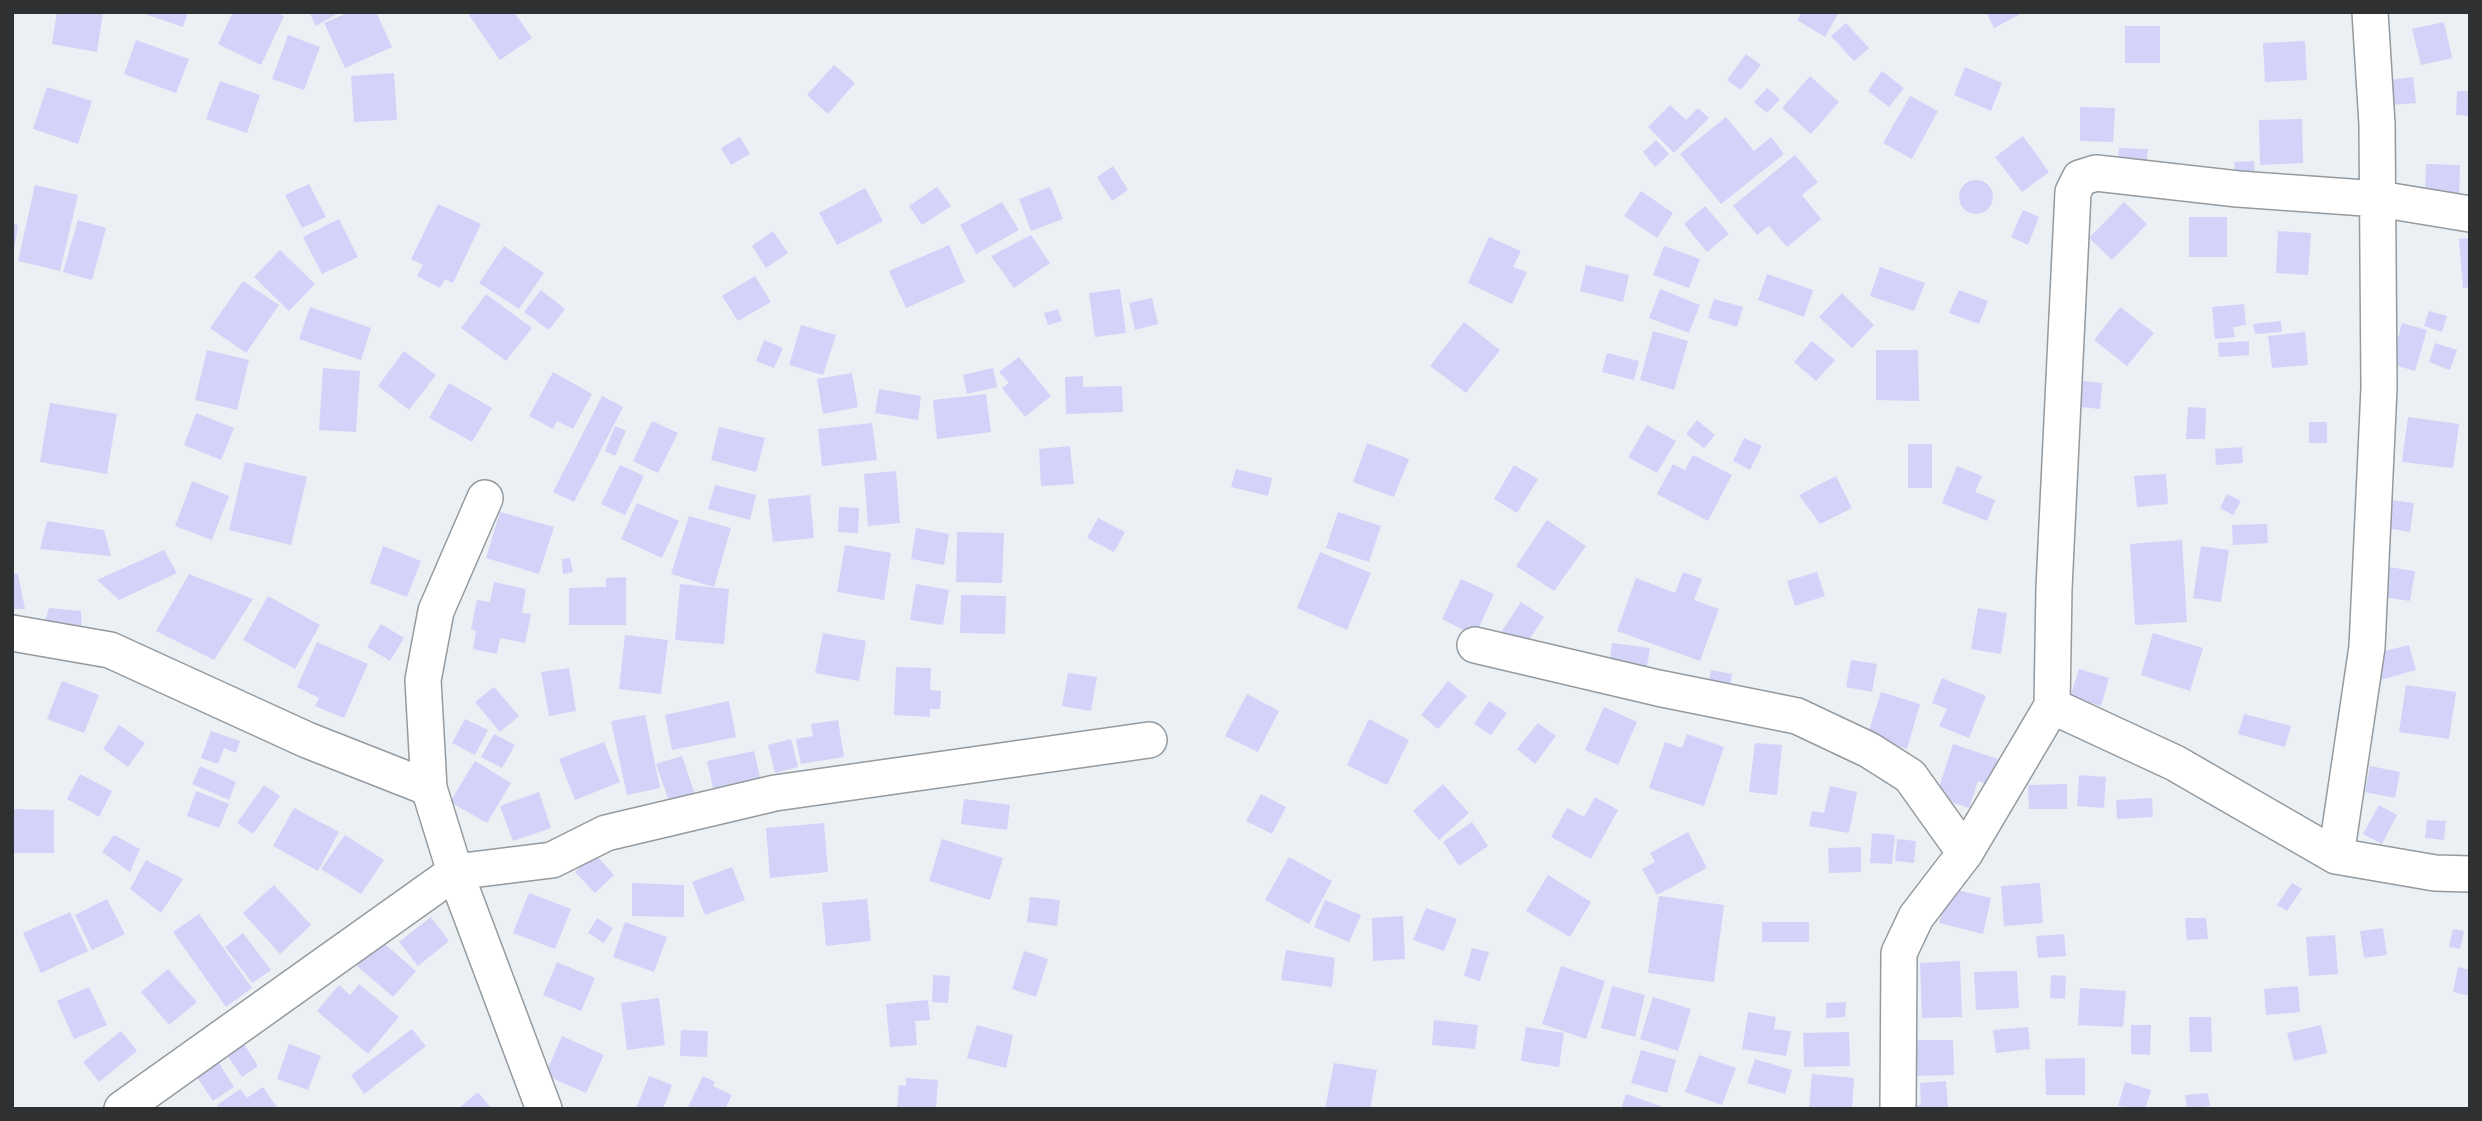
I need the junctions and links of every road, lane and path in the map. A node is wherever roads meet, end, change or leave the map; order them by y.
1 (2370, 12) edge
2 (2379, 199) junction
3 (2470, 214) edge
4 (485, 498) dead end
5 (12, 633) edge
6 (1475, 645) dead end
7 (2052, 706) junction
8 (1149, 740) dead end
9 (429, 788) junction
10 (1965, 853) junction
11 (2336, 856) junction
12 (455, 872) junction
13 (2470, 874) edge
14 (122, 1109) edge
15 (544, 1109) edge
16 (1898, 1109) edge

1 - 2 street
2 - 3 street
2 - 7 street
2 - 11 street
4 - 9 street
5 - 9 street
6 - 10 street
7 - 10 street
7 - 11 street
8 - 12 street
9 - 12 street
10 - 16 street
11 - 13 street
12 - 14 street
12 - 15 street

